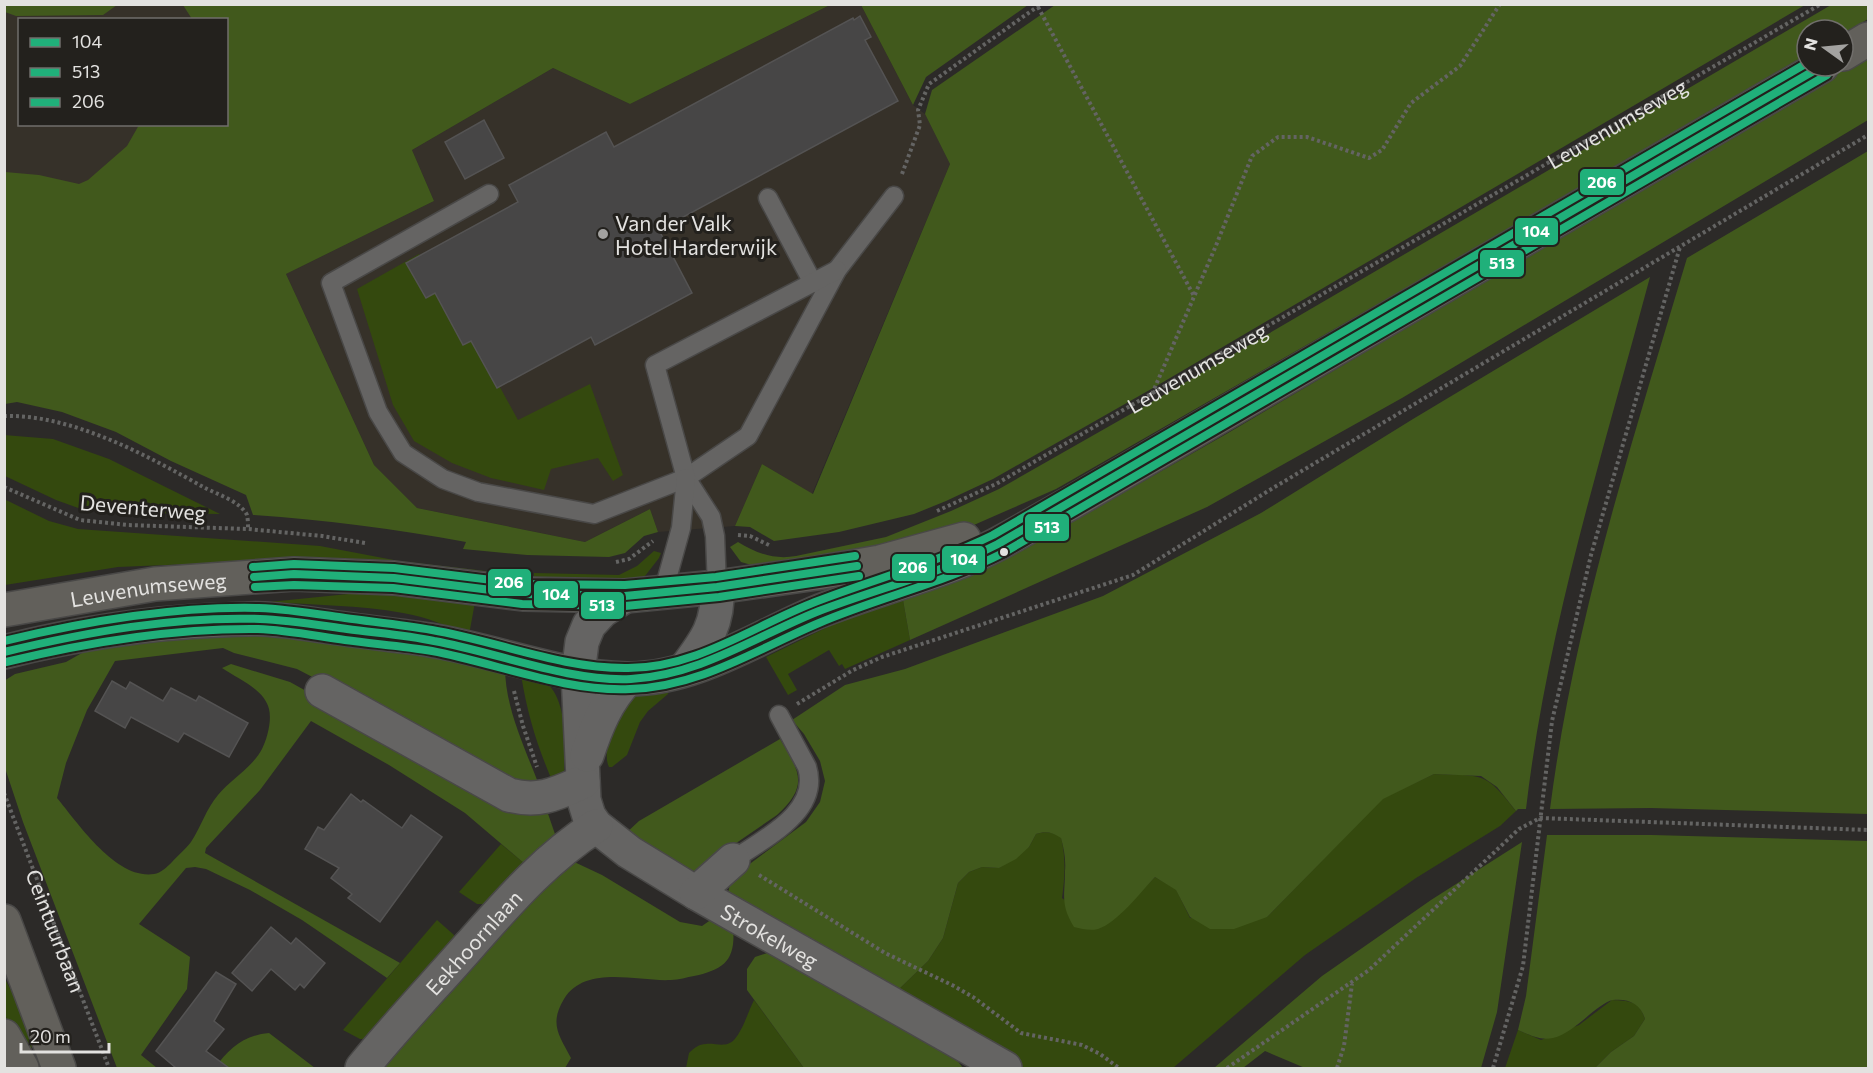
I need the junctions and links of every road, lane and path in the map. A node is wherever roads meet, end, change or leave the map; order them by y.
1 (1500, 4) edge
2 (1821, 4) edge
3 (1040, 6) edge
4 (1869, 39) edge
5 (1855, 47) edge
6 (1801, 78) edge
7 (1869, 135) edge
8 (489, 194) dead end
9 (894, 196) joint
10 (768, 198) dead end
11 (1681, 246) junction
12 (837, 270) junction
13 (813, 283) junction
14 (1194, 297) junction
15 (1152, 395) junction
16 (4, 416) edge
17 (686, 478) junction
18 (4, 487) edge
19 (1071, 503) junction
20 (927, 515) dead end
21 (715, 536) junction
22 (678, 538) junction
23 (774, 548) dead end
24 (609, 564) dead end
25 (717, 587) junction
26 (663, 592) junction
27 (625, 596) junction
28 (4, 610) edge
29 (4, 652) edge
30 (684, 669) junction
31 (578, 674) junction
32 (628, 679) junction
33 (322, 691) dead end
34 (779, 715) joint
35 (583, 772) junction
36 (4, 793) edge
37 (1540, 818) junction
38 (596, 826) junction
39 (1869, 830) edge
40 (733, 860) junction
41 (696, 893) junction
42 (4, 921) edge
43 (1352, 983) junction
44 (4, 1036) edge
45 (22, 1068) edge
46 (59, 1068) edge
47 (109, 1068) edge
48 (362, 1068) edge
49 (1005, 1068) edge
50 (1119, 1068) edge
51 (1227, 1068) edge
52 (1337, 1068) edge
53 (1493, 1068) edge

1 - 14 path
2 - 15 path, Leuvenumseweg
3 - 9 path
3 - 14 path
4 - 5 main road
6 - 19 main road, Leuvenumseweg
7 - 11 path
8 - 17 lane
9 - 12 lane
10 - 13 lane
11 - 34 path
11 - 37 path
12 - 13 lane
12 - 17 lane
13 - 17 lane
14 - 15 path
15 - 20 path, Leuvenumseweg
16 - 18 path, Deventerweg
17 - 21 lane
17 - 22 lane
19 - 25 main road, Leuvenumseweg
19 - 30 main road, Leuvenumseweg
21 - 23 path
21 - 25 lane
22 - 24 path
22 - 26 lane
25 - 26 main road, Leuvenumseweg
25 - 30 street
26 - 27 main road, Leuvenumseweg
27 - 28 main road, Leuvenumseweg
27 - 31 street, Strokelweg
29 - 31 main road, Leuvenumseweg
30 - 32 main road, Leuvenumseweg
31 - 32 main road, Leuvenumseweg
31 - 35 street, Strokelweg
32 - 35 street
33 - 35 street
34 - 40 lane
35 - 38 street, Strokelweg
36 - 47 path, Ceintuurbaan
37 - 39 path
37 - 43 path
37 - 53 path
38 - 41 street, Strokelweg
38 - 48 street, Eekhoornlaan
40 - 41 street
40 - 50 path, Strokelweg
41 - 49 street, Strokelweg
42 - 46 main road
43 - 51 path
43 - 52 path
44 - 45 main road

